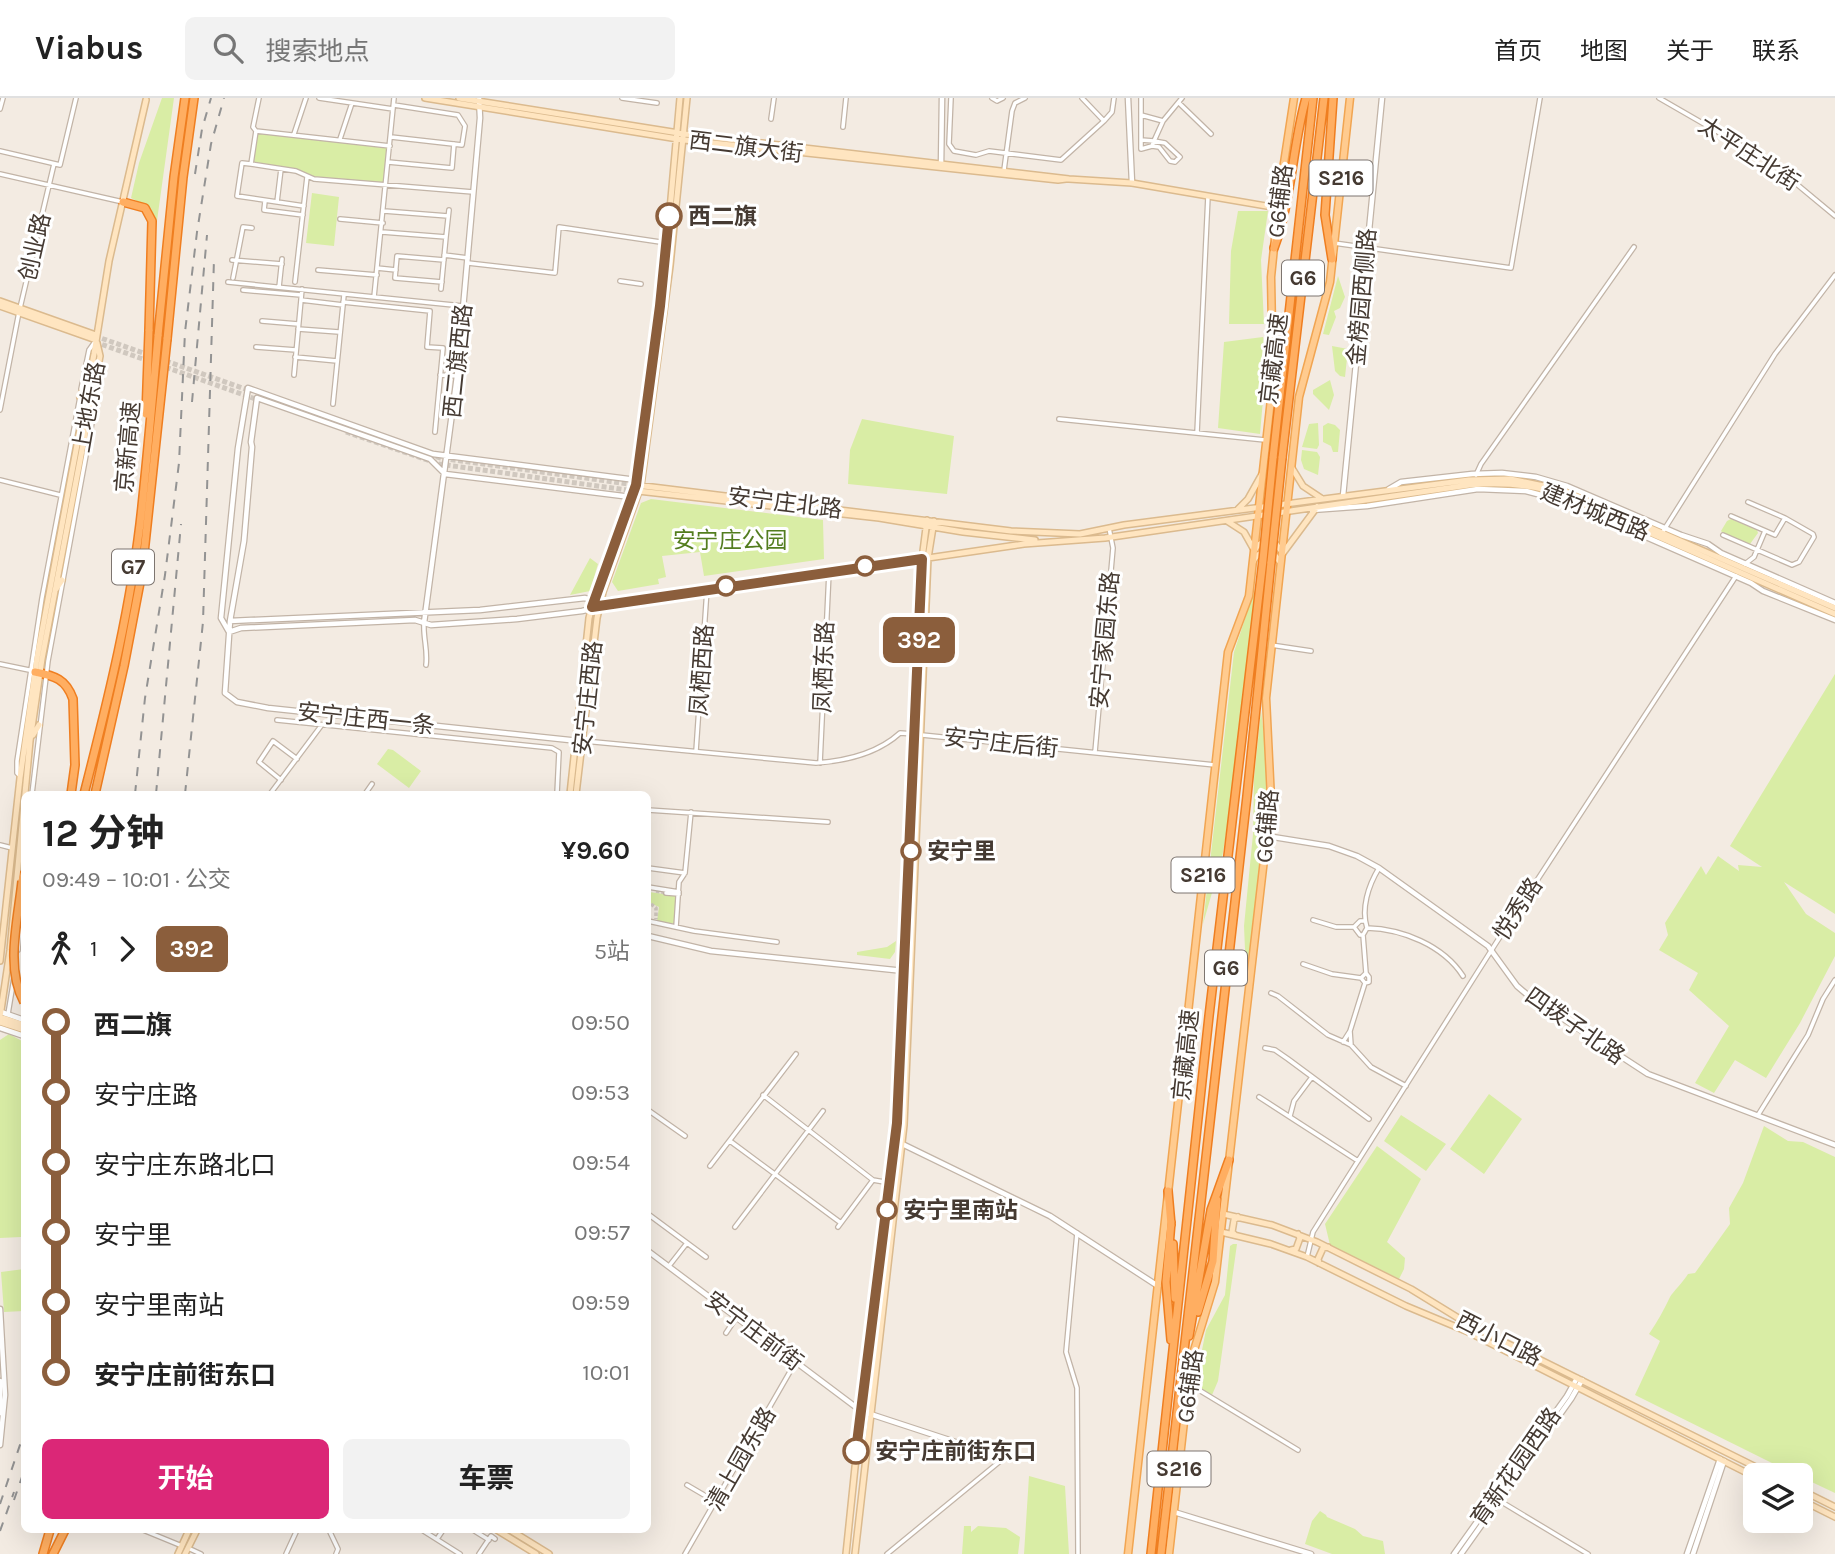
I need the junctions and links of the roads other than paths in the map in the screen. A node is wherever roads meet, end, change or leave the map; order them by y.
1 (3, 98) edge
2 (76, 98) edge
3 (185, 98) edge
4 (194, 98) edge
5 (259, 98) edge
6 (306, 98) edge
7 (319, 98) edge
8 (394, 98) edge
9 (425, 98) edge
10 (459, 98) edge
11 (622, 98) edge
12 (680, 98) edge
13 (687, 98) edge
14 (774, 98) edge
15 (846, 98) edge
16 (934, 98) edge
17 (951, 98) edge
18 (992, 98) edge
19 (1003, 98) edge
20 (1009, 98) edge
21 (1025, 98) edge
22 (1082, 98) edge
23 (1114, 98) edge
24 (1128, 98) edge
25 (1140, 98) edge
26 (1182, 98) edge
27 (1294, 98) edge
28 (1306, 98) edge
29 (1313, 98) edge
30 (1324, 98) edge
31 (1333, 98) edge
32 (1350, 98) edge
33 (1382, 98) edge
34 (1540, 98) edge
35 (1659, 98) edge
36 (146, 99) edge
37 (942, 99) edge
38 (480, 102) edge
39 (352, 103) junction
40 (657, 103) dead end
41 (1179, 103) junction
42 (1014, 104) junction
43 (393, 107) junction
44 (0, 109) edge
45 (1141, 115) junction
46 (771, 119) dead end
47 (1104, 121) junction
48 (1163, 121) junction
49 (844, 127) dead end
50 (256, 131) junction
51 (294, 134) junction
52 (1211, 134) dead end
53 (391, 136) junction
54 (681, 136) junction
55 (340, 139) junction
56 (1141, 140) junction
57 (454, 144) junction
58 (1153, 144) junction
59 (390, 146) junction
60 (0, 151) edge
61 (1005, 153) junction
62 (388, 162) junction
63 (54, 164) junction
64 (251, 164) junction
65 (941, 167) junction
66 (282, 169) junction
67 (1004, 170) junction
68 (0, 174) edge
69 (307, 177) junction
70 (1069, 179) junction
71 (1132, 183) junction
72 (49, 185) junction
73 (386, 186) junction
74 (473, 192) junction
75 (1208, 196) junction
76 (265, 201) junction
77 (123, 202) junction
78 (277, 202) junction
79 (304, 206) junction
80 (1278, 208) junction
81 (449, 210) dead end
82 (384, 211) junction
83 (303, 215) junction
84 (448, 216) junction
85 (1835, 216) edge
86 (340, 219) dead end
87 (383, 223) junction
88 (252, 228) dead end
89 (382, 232) junction
90 (446, 237) junction
91 (670, 243) junction
92 (1334, 243) junction
93 (1634, 247) dead end
94 (1274, 248) junction
95 (1367, 248) junction
96 (444, 258) junction
97 (1332, 259) junction
98 (234, 260) junction
99 (468, 260) junction
100 (377, 268) junction
101 (318, 270) dead end
102 (396, 270) junction
103 (377, 275) junction
104 (1835, 275) edge
105 (233, 278) dead end
106 (620, 281) dead end
107 (228, 282) dead end
108 (295, 282) dead end
109 (442, 282) junction
110 (641, 284) dead end
111 (279, 287) junction
112 (302, 289) junction
113 (441, 289) dead end
114 (243, 290) dead end
115 (344, 295) junction
116 (374, 297) junction
117 (301, 298) junction
118 (0, 303) edge
119 (343, 303) junction
120 (464, 306) junction
121 (20, 310) junction
122 (262, 321) dead end
123 (298, 326) junction
124 (339, 332) junction
125 (96, 338) junction
126 (256, 347) dead end
127 (296, 350) junction
128 (295, 357) junction
129 (337, 361) junction
130 (294, 375) dead end
131 (440, 375) junction
132 (457, 376) junction
133 (89, 380) junction
134 (80, 397) junction
135 (277, 401) junction
136 (333, 404) dead end
137 (0, 410) edge
138 (89, 412) junction
139 (1059, 419) dead end
140 (92, 423) joint
141 (435, 432) dead end
142 (1197, 433) junction
143 (1266, 440) junction
144 (447, 454) junction
145 (1264, 459) junction
146 (1292, 460) junction
147 (1263, 470) junction
148 (1291, 471) junction
149 (445, 474) junction
150 (1477, 479) junction
151 (0, 480) edge
152 (71, 488) junction
153 (636, 488) junction
154 (1343, 496) junction
155 (67, 497) junction
156 (1327, 498) junction
157 (1748, 502) dead end
158 (1287, 507) junction
159 (1315, 510) junction
160 (1232, 511) junction
161 (1259, 511) junction
162 (1731, 516) dead end
163 (1785, 518) junction
164 (1220, 520) junction
165 (930, 523) junction
166 (1110, 528) junction
167 (1663, 530) junction
168 (1765, 531) junction
169 (1723, 535) dead end
170 (1112, 536) junction
171 (137, 539) junction
172 (1052, 541) junction
173 (62, 549) junction
174 (1757, 549) junction
175 (1254, 553) junction
176 (925, 558) junction
177 (1281, 559) junction
178 (66, 560) junction
179 (1267, 561) junction
180 (1252, 564) junction
181 (1741, 570) junction
182 (829, 572) junction
183 (62, 580) junction
184 (707, 589) junction
185 (54, 592) junction
186 (1835, 603) edge
187 (600, 604) junction
188 (593, 605) junction
189 (1835, 608) edge
190 (425, 613) junction
191 (1835, 614) edge
192 (1835, 620) edge
193 (230, 621) junction
194 (424, 623) junction
195 (229, 632) junction
196 (1271, 645) junction
197 (1311, 651) dead end
198 (0, 664) edge
199 (426, 665) dead end
200 (38, 673) junction
201 (277, 720) dead end
202 (39, 725) junction
203 (321, 725) junction
204 (919, 734) junction
205 (30, 741) junction
206 (580, 741) junction
207 (696, 751) junction
208 (1095, 752) junction
209 (297, 759) junction
210 (820, 763) junction
211 (1215, 765) junction
212 (281, 780) junction
213 (372, 784) dead end
214 (25, 791) edge
215 (32, 791) edge
216 (71, 791) edge
217 (85, 791) edge
218 (96, 791) edge
219 (272, 791) edge
220 (367, 791) edge
221 (557, 791) edge
222 (571, 791) edge
223 (576, 791) edge
224 (651, 810) edge
225 (691, 812) junction
226 (828, 822) dead end
227 (21, 835) edge
228 (1267, 836) junction
229 (0, 845) edge
230 (12, 848) junction
231 (651, 868) edge
232 (1379, 868) junction
233 (685, 873) junction
234 (651, 888) edge
235 (666, 892) tunnel mouth
236 (679, 893) junction
237 (21, 901) edge
238 (21, 909) edge
239 (1313, 920) dead end
240 (651, 921) edge
241 (1364, 921) junction
242 (676, 927) junction
243 (1354, 927) junction
244 (1367, 929) junction
245 (1363, 935) junction
246 (651, 937) edge
247 (777, 942) dead end
248 (1492, 951) junction
249 (0, 961) edge
250 (1303, 964) dead end
251 (904, 971) junction
252 (1366, 973) junction
253 (1463, 976) dead end
254 (1361, 978) junction
255 (1835, 980) edge
256 (1365, 984) junction
257 (1271, 993) dead end
258 (21, 996) edge
259 (1, 1015) edge
260 (21, 1019) edge
261 (21, 1026) edge
262 (0, 1028) edge
263 (1350, 1031) junction
264 (21, 1035) edge
265 (1343, 1042) junction
266 (1351, 1045) junction
267 (1265, 1048) dead end
268 (796, 1054) dead end
269 (1312, 1077) junction
270 (1406, 1086) junction
271 (764, 1095) junction
272 (1259, 1097) dead end
273 (822, 1111) dead end
274 (651, 1112) edge
275 (1758, 1115) junction
276 (1290, 1116) junction
277 (1368, 1119) dead end
278 (808, 1129) junction
279 (685, 1136) dead end
280 (730, 1140) junction
281 (898, 1141) junction
282 (1835, 1145) edge
283 (1229, 1160) junction
284 (1358, 1161) junction
285 (710, 1166) dead end
286 (775, 1174) junction
287 (873, 1180) junction
288 (890, 1183) junction
289 (1168, 1191) junction
290 (1223, 1214) junction
291 (651, 1215) edge
292 (1238, 1217) junction
293 (1171, 1222) junction
294 (735, 1227) dead end
295 (1221, 1232) junction
296 (1077, 1233) junction
297 (1298, 1234) junction
298 (1236, 1235) junction
299 (1311, 1239) junction
300 (687, 1243) junction
301 (1328, 1247) junction
302 (1292, 1251) junction
303 (651, 1253) edge
304 (706, 1257) dead end
305 (1307, 1257) junction
306 (1320, 1263) junction
307 (668, 1267) junction
308 (1158, 1286) junction
309 (0, 1309) edge
310 (736, 1318) junction
311 (1176, 1322) junction
312 (726, 1333) dead end
313 (1172, 1356) junction
314 (795, 1363) junction
315 (1180, 1374) junction
316 (1579, 1379) junction
317 (0, 1381) edge
318 (1188, 1384) junction
319 (1576, 1386) junction
320 (861, 1411) junction
321 (0, 1413) edge
322 (870, 1414) junction
323 (0, 1445) edge
324 (1297, 1450) dead end
325 (1004, 1458) joint
326 (1722, 1460) junction
327 (1748, 1463) edge
328 (1743, 1471) edge
329 (687, 1485) dead end
330 (1813, 1496) edge
331 (1497, 1499) junction
332 (716, 1502) junction
333 (1813, 1506) edge
334 (1835, 1507) edge
335 (1174, 1512) junction
336 (1835, 1517) edge
337 (50, 1533) edge
338 (63, 1533) edge
339 (150, 1533) edge
340 (195, 1533) edge
341 (296, 1533) edge
342 (330, 1533) edge
343 (427, 1533) edge
344 (441, 1533) edge
345 (478, 1533) edge
346 (503, 1533) edge
347 (515, 1533) edge
348 (437, 1539) junction
349 (489, 1539) junction
350 (495, 1539) dead end
351 (185, 1549) edge
352 (43, 1554) edge
353 (53, 1554) edge
354 (178, 1554) edge
355 (201, 1554) edge
356 (286, 1554) edge
357 (336, 1554) edge
358 (460, 1554) edge
359 (479, 1554) edge
360 (536, 1554) edge
361 (549, 1554) edge
362 (685, 1554) edge
363 (846, 1554) edge
364 (855, 1554) edge
365 (887, 1554) edge
366 (1078, 1554) edge
367 (1128, 1554) edge
368 (1152, 1554) edge
369 (1161, 1554) edge
370 (1169, 1554) edge
371 (1311, 1554) edge
372 (1454, 1554) edge
373 (1461, 1554) edge
374 (1588, 1554) edge
375 (1690, 1554) edge

1 - 44 street
2 - 63 street, 创业路
3 - 171 highway, 京新高速 / G7, bridge
4 - 218 highway, 京新高速 / G7, bridge
5 - 50 street
6 - 51 street
7 - 39 street
8 - 43 street
9 - 38 main road, 西二旗大街
10 - 38 main road, 西二旗大街
11 - 40 street
12 - 54 main road
13 - 54 main road
14 - 46 street
15 - 49 street
16 - 37 street
17 - 61 street
18 - 19 street
20 - 42 street
21 - 42 street
22 - 47 street
23 - 47 street
24 - 71 street
25 - 45 street
26 - 41 street
27 - 80 main road, G6辅路 / S216
28 - 94 highway
29 - 179 highway, 京藏高速 / G6, bridge
30 - 179 highway, 京藏高速 / G6, bridge
31 - 97 highway
32 - 92 main road, G6辅路 / S216
33 - 95 street, 金榜园西侧路
34 - 95 street
35 - 85 street, 太平庄北街
36 - 77 main road, 上地东路
37 - 65 street
38 - 54 main road, 西二旗大街
38 - 74 street, 西二旗西路
39 - 43 street
39 - 55 street
41 - 48 street
41 - 52 street
42 - 61 street
43 - 53 street
43 - 57 street
45 - 48 street
45 - 56 street
47 - 61 street
48 - 58 street
50 - 51 street
50 - 64 street
51 - 55 street
53 - 57 street
53 - 59 street
54 - 65 main road, 西二旗大街
54 - 91 main road
55 - 59 street
56 - 58 street
56 - 58 street
57 - 62 street
58 - 58 street
59 - 62 street
60 - 63 street
61 - 67 street
62 - 73 street
63 - 72 street, 创业路
64 - 66 street
64 - 76 street
65 - 67 main road, 西二旗大街
65 - 70 main road, 西二旗大街
66 - 69 street
66 - 78 street
67 - 70 main road, 西二旗大街
68 - 72 street
69 - 73 street
69 - 79 street
70 - 71 main road, 西二旗大街
71 - 75 main road, 西二旗大街
72 - 77 street
72 - 121 street, 创业路
73 - 74 street
73 - 82 street
74 - 99 street, 西二旗西路
75 - 80 main road, 西二旗大街
75 - 142 street
76 - 78 street
76 - 83 street
77 - 125 main road, 上地东路
77 - 171 highway, bridge
78 - 79 street
79 - 83 street
80 - 94 main road, G6辅路 / S216
81 - 84 street
82 - 84 street
82 - 87 street
83 - 108 street
84 - 90 street
86 - 87 street
87 - 89 street
88 - 98 street
89 - 90 street
89 - 100 street
90 - 96 street
91 - 99 street
91 - 153 main road
92 - 95 street
92 - 97 main road, G6辅路 / S216
93 - 150 street
94 - 143 main road, G6辅路 / S216
95 - 154 street, 金榜园西侧路
96 - 99 street
96 - 102 street
96 - 109 street
97 - 146 main road, G6辅路 / S216
98 - 105 street
98 - 111 street
99 - 120 street, 西二旗西路
100 - 102 street
100 - 103 street
101 - 103 street
102 - 109 street
103 - 116 street
104 - 167 street
106 - 110 street
107 - 111 street
109 - 113 street
111 - 112 street
112 - 115 street
112 - 117 street
114 - 117 street
115 - 116 street
115 - 119 street
116 - 120 street
117 - 119 street
117 - 123 street
118 - 121 main road
119 - 124 street
119 - 131 street
120 - 132 street, 西二旗西路
121 - 125 main road
121 - 137 street, 创业路
122 - 123 street
123 - 124 street
123 - 127 street
124 - 129 street
125 - 133 main road, 上地东路
125 - 134 street
125 - 138 main road, 上地东路
126 - 127 street
127 - 128 street
128 - 129 street
128 - 130 street
129 - 136 street
131 - 132 street
131 - 141 street
132 - 144 street, 西二旗西路
133 - 134 main road
133 - 152 main road, 上地东路
134 - 152 street
135 - 144 street
135 - 149 street
135 - 193 street, 安宁庄西一条
135 - 195 street
138 - 140 main road
138 - 152 main road, 上地东路
139 - 142 street
140 - 152 street
142 - 143 street
143 - 145 main road, G6辅路 / S216
144 - 149 street, 西二旗西路
144 - 153 street
145 - 146 main road
145 - 147 main road, G6辅路 / S216
146 - 148 main road, G6辅路 / S216
146 - 156 main road
147 - 148 main road
147 - 160 main road
147 - 161 main road, G6辅路 / S216
148 - 158 main road, G6辅路 / S216
149 - 153 street
149 - 190 street, 西二旗西路
150 - 154 main road, 建材城西路
150 - 159 main road, 建材城西路
150 - 167 main road, 建材城西路
150 - 181 main road, 建材城西路
151 - 155 street
152 - 155 main road, 上地东路
152 - 178 street
153 - 165 main road, 安宁庄北路
153 - 187 main road, 安宁庄西路
153 - 188 main road
154 - 156 main road, 建材城西路
155 - 173 main road, 上地东路
155 - 200 main road, 上地东路
156 - 158 main road, 建材城西路
157 - 163 street
158 - 159 main road, 建材城西路
158 - 161 main road, 建材城西路
158 - 177 main road, G6辅路 / S216
159 - 177 main road
159 - 181 street, 建材城西路
160 - 161 main road
160 - 166 main road
161 - 164 main road
161 - 175 main road, G6辅路 / S216
162 - 168 street
163 - 168 street
163 - 174 street
164 - 170 main road
164 - 175 main road
165 - 166 main road
165 - 172 main road
165 - 176 main road
166 - 170 street, 安宁家园东路
167 - 181 main road, 建材城西路
168 - 174 street, 悦秀路
169 - 174 street
170 - 172 main road
170 - 208 street, 安宁家园东路
171 - 217 highway, 京新高速 / G7, bridge
172 - 176 main road
173 - 178 main road
173 - 185 main road, 上地东路
174 - 181 street, 悦秀路
175 - 177 main road
175 - 180 main road, G6辅路 / S216
176 - 182 street
176 - 204 main road
177 - 180 main road
177 - 196 main road, G6辅路 / S216
178 - 183 street
179 - 311 highway, 京藏高速 / G6
179 - 315 highway, 京藏高速 / G6
180 - 211 main road, G6辅路 / S216
181 - 186 street, 建材城西路
181 - 189 main road, 建材城西路
181 - 191 main road, 建材城西路
181 - 192 street, 建材城西路
181 - 248 street, 悦秀路
182 - 184 street
182 - 210 street, 凤栖东路
183 - 185 main road
183 - 200 street
184 - 187 street
184 - 207 street, 凤栖西路
185 - 200 main road, 上地东路
187 - 188 street
187 - 206 main road, 安宁庄西路
188 - 190 street
188 - 194 street
188 - 206 main road
190 - 193 street
190 - 194 street, 西二旗西路
193 - 195 street, 安宁庄西一条
194 - 195 street
194 - 199 street
195 - 206 street, 安宁庄西一条
196 - 197 street
196 - 228 main road, G6辅路 / S216
198 - 200 street
200 - 202 street
200 - 205 main road, 上地东路
200 - 216 highway
200 - 230 main road, 上地东路
201 - 203 street
202 - 205 main road
202 - 215 street
203 - 209 street
203 - 221 street
204 - 208 street, 安宁庄后街
204 - 210 street, 安宁庄后街
204 - 251 main road
204 - 281 main road
205 - 214 main road, 上地东路
206 - 207 street, 安宁庄后街
206 - 222 main road
206 - 223 main road, 安宁庄西路
207 - 210 street, 安宁庄后街
208 - 211 street, 安宁庄后街
209 - 212 street
209 - 212 street
211 - 289 main road, G6辅路 / S216
212 - 219 street
213 - 220 street
224 - 225 street
225 - 226 street
225 - 233 street
227 - 259 main road, 上地东路
228 - 232 street, 四拨子北路
228 - 283 main road, G6辅路 / S216
229 - 230 street
230 - 249 main road, 上地东路
231 - 233 street
232 - 241 street
232 - 248 street, 四拨子北路
233 - 236 street
234 - 236 street
235 - 236 street
236 - 242 street
237 - 258 highway, bridge
238 - 259 street
239 - 243 street
240 - 242 street
241 - 243 street
241 - 244 street
242 - 247 street
243 - 245 street
244 - 245 street
244 - 253 street
245 - 252 street
246 - 251 street
248 - 270 street, 悦秀路
248 - 275 street, 四拨子北路
250 - 254 street
251 - 281 main road
252 - 254 street
252 - 256 street
254 - 256 street
255 - 275 street
256 - 263 street
257 - 265 street
259 - 260 street
259 - 261 main road
262 - 264 street
263 - 265 street
263 - 266 street
265 - 266 street
266 - 270 street
267 - 269 street
268 - 271 street
269 - 276 street
269 - 277 street
270 - 284 street, 悦秀路
271 - 278 street
271 - 280 street
272 - 276 street
273 - 278 street
274 - 279 street
275 - 282 street, 四拨子北路
276 - 284 street
278 - 286 street
278 - 287 street
280 - 285 street
280 - 286 street
281 - 288 main road
281 - 296 street
281 - 322 main road
283 - 290 main road, G6辅路 / S216
283 - 315 highway
284 - 299 street, 悦秀路
286 - 287 street
286 - 294 street
287 - 288 street
288 - 320 main road
289 - 293 highway
289 - 308 main road, G6辅路 / S216
290 - 292 main road, 西小口路
290 - 295 main road, G6辅路 / S216
291 - 300 street
292 - 297 main road, 西小口路
292 - 298 main road
293 - 311 highway
293 - 313 highway
295 - 298 main road, 西小口路
295 - 318 main road, G6辅路 / S216
296 - 308 street
296 - 366 street
297 - 299 main road, 西小口路
297 - 302 main road
298 - 302 main road, 西小口路
299 - 301 main road, 西小口路
299 - 305 street, 悦秀路
300 - 304 street
300 - 307 street
301 - 306 main road
301 - 316 main road, 西小口路
302 - 305 main road, 西小口路
303 - 307 street, 安宁庄前街
305 - 306 main road, 西小口路
306 - 319 main road, 西小口路
307 - 310 street, 安宁庄前街
308 - 367 main road, G6辅路 / S216
309 - 323 street
310 - 312 street
310 - 314 street, 安宁庄前街
311 - 313 highway, 京藏高速 / G6
313 - 368 highway, 京藏高速 / G6
314 - 320 street, 安宁庄前街
314 - 332 street, 清上园东路
315 - 369 highway, 京藏高速 / G6
316 - 319 street, 育新花园西路
316 - 327 main road, 西小口路
317 - 321 street
318 - 324 street
318 - 335 main road, G6辅路 / S216
319 - 326 main road, 西小口路
319 - 331 street, 育新花园西路
320 - 322 street, 安宁庄前街
320 - 363 main road
322 - 325 street
322 - 364 main road
325 - 365 street
326 - 328 main road, 西小口路
326 - 375 street
329 - 332 street
330 - 334 main road
331 - 372 street, 育新花园西路
331 - 373 street, 育新花园西路
331 - 374 street
332 - 362 street, 清上园东路
333 - 336 main road
335 - 370 main road, G6辅路 / S216
335 - 371 street
337 - 352 highway
338 - 353 highway
339 - 351 street
340 - 351 main road
341 - 356 street
342 - 357 street
343 - 348 street
344 - 348 street
345 - 349 street
346 - 360 main road
347 - 361 main road
348 - 358 street
349 - 350 street
349 - 359 street
351 - 354 main road
351 - 355 street

